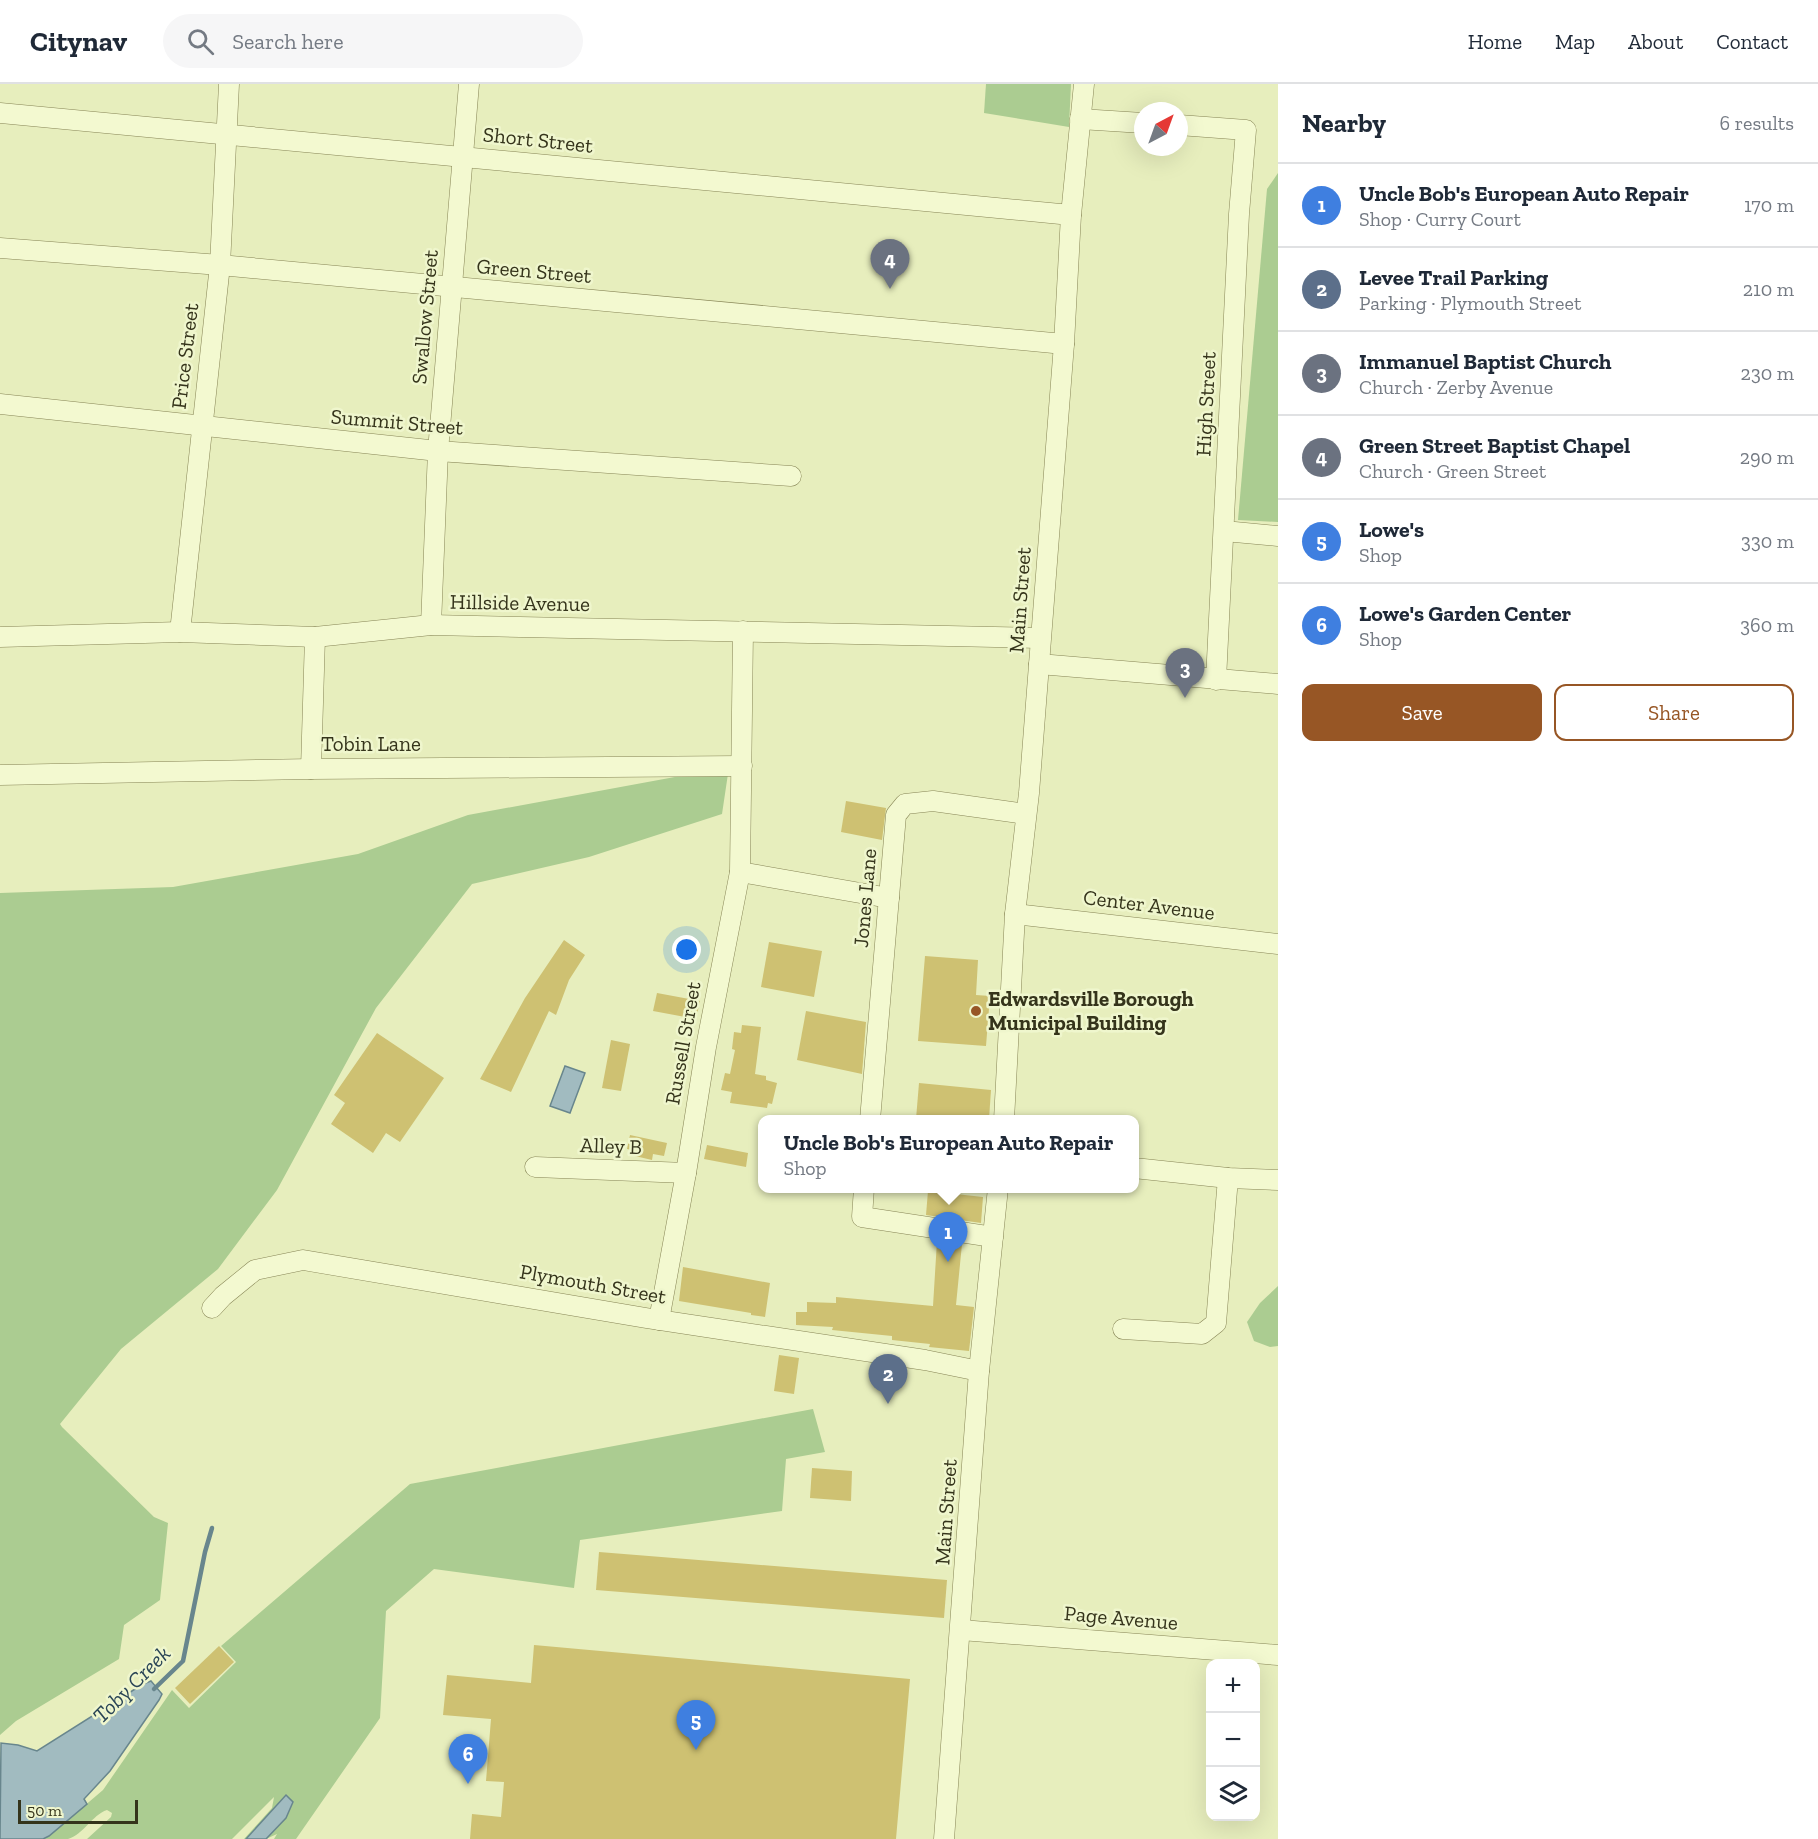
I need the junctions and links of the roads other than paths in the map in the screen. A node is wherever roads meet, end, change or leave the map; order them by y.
1 (229, 84) edge
2 (469, 84) edge
3 (1084, 84) edge
4 (0, 113) edge
5 (1080, 119) junction
6 (1134, 122) edge
7 (1188, 127) edge
8 (225, 134) junction
9 (462, 156) junction
10 (1071, 215) junction
11 (0, 248) edge
12 (220, 266) junction
13 (452, 287) junction
14 (1064, 344) junction
15 (0, 404) edge
16 (201, 426) junction
17 (438, 451) junction
18 (791, 476) dead end
19 (1224, 531) junction
20 (1278, 536) edge
21 (431, 625) junction
22 (744, 631) junction
23 (180, 632) junction
24 (0, 637) edge
25 (315, 637) junction
26 (1040, 638) junction
27 (1039, 664) junction
28 (1216, 680) junction
29 (1278, 684) edge
30 (742, 766) junction
31 (311, 769) junction
32 (0, 775) edge
33 (1026, 814) junction
34 (740, 872) junction
35 (889, 898) junction
36 (1015, 914) junction
37 (1278, 944) edge
38 (870, 1115) edge
39 (1004, 1115) edge
40 (535, 1167) dead end
41 (1139, 1168) edge
42 (686, 1173) junction
43 (1228, 1178) junction
44 (1278, 1180) edge
45 (864, 1193) edge
46 (997, 1193) edge
47 (993, 1237) junction
48 (212, 1308) dead end
49 (658, 1320) junction
50 (1123, 1329) dead end
51 (980, 1371) junction
52 (961, 1630) junction
53 (1278, 1655) edge
54 (944, 1839) edge

1 - 8 street, Price Street
2 - 9 street, Swallow Street
3 - 5 street, Main Street
4 - 8 street, Short Street
5 - 6 street
5 - 10 street, Main Street
7 - 19 street, High Street
8 - 9 street, Short Street
8 - 12 street, Price Street
9 - 10 street, Short Street
9 - 13 street, Swallow Street
10 - 14 street, Main Street
11 - 12 street, Green Street
12 - 13 street, Green Street
12 - 16 street, Price Street
13 - 14 street, Green Street
13 - 17 street, Swallow Street
14 - 26 street, Main Street
15 - 16 street, Summit Street
16 - 17 street, Summit Street
16 - 23 street, Price Street
17 - 18 street, Summit Street
17 - 21 street, Swallow Street
19 - 20 street
19 - 28 street, High Street
21 - 22 street, Hillside Avenue
21 - 25 street, Hillside Avenue
22 - 26 street, Hillside Avenue
22 - 30 street, Russell Street
23 - 24 street, Hillside Avenue
23 - 25 street, Hillside Avenue
25 - 31 street
26 - 27 street, Main Street
27 - 28 street
27 - 33 street, Main Street
28 - 29 street
30 - 31 street, Tobin Lane
30 - 34 street, Russell Street
31 - 32 street, Tobin Lane
33 - 35 street, Jones Lane
33 - 36 street, Main Street
34 - 35 street
34 - 42 street, Russell Street
35 - 38 street, Jones Lane
36 - 37 street, Center Avenue
36 - 39 street, Main Street
40 - 42 street, Alley B
41 - 43 street
42 - 49 street, Russell Street
43 - 44 street
43 - 50 street
45 - 47 street
46 - 47 street, Main Street
47 - 51 street, Main Street
48 - 49 street, Plymouth Street
49 - 51 street, Plymouth Street
51 - 52 street, Main Street
52 - 53 street, Page Avenue
52 - 54 street, Main Street

